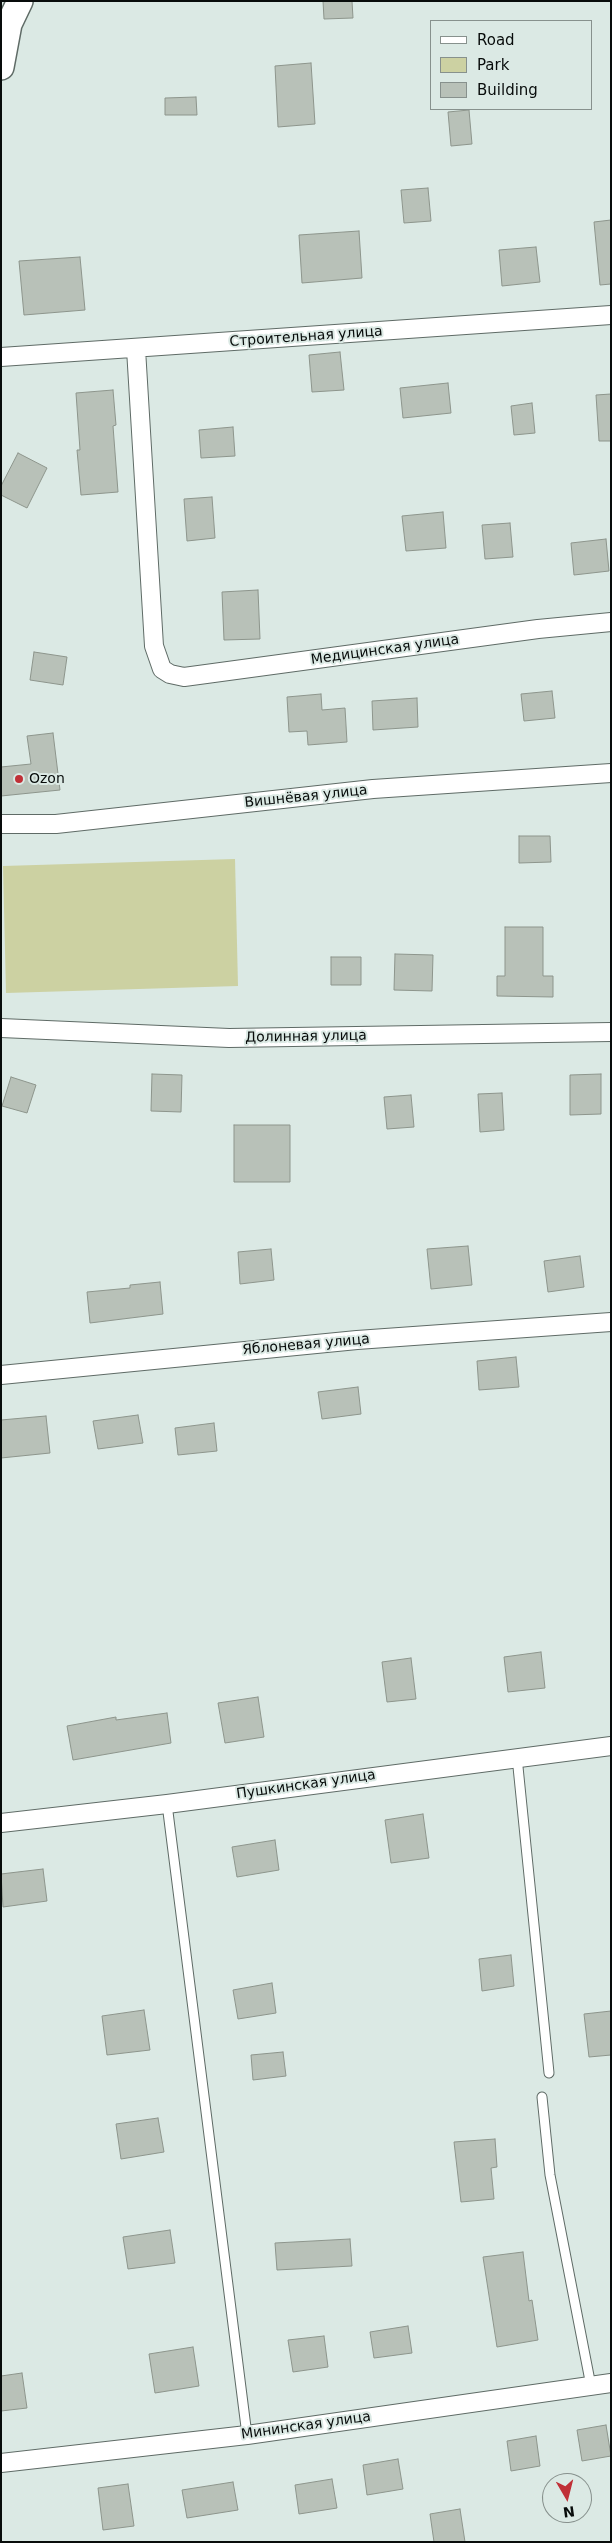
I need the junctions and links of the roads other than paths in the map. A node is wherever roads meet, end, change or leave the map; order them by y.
1 (20, 1) edge
2 (1, 67) edge
3 (611, 315) edge
4 (136, 349) junction
5 (1, 357) edge
6 (611, 622) edge
7 (611, 773) edge
8 (1, 824) edge
9 (1, 1028) edge
10 (611, 1032) edge
11 (611, 1322) edge
12 (1, 1375) edge
13 (611, 1746) edge
14 (518, 1757) junction
15 (167, 1804) junction
16 (1, 1823) edge
17 (549, 2073) dead end
18 (542, 2096) dead end
19 (611, 2383) edge
20 (591, 2386) junction
21 (247, 2434) junction
22 (1, 2463) edge

1 - 2 street
3 - 4 street, Строительная улица
4 - 5 street, Строительная улица
4 - 6 street, Медицинская улица
7 - 8 street, Вишнёвая улица
9 - 10 street, Долинная улица
11 - 12 street, Яблоневая улица
13 - 14 street, Пушкинская улица
14 - 15 street, Пушкинская улица
14 - 17 lane
15 - 16 street, Пушкинская улица
15 - 21 lane
18 - 20 lane
19 - 20 street, Мининская улица
20 - 21 street, Мининская улица
21 - 22 street, Мининская улица

